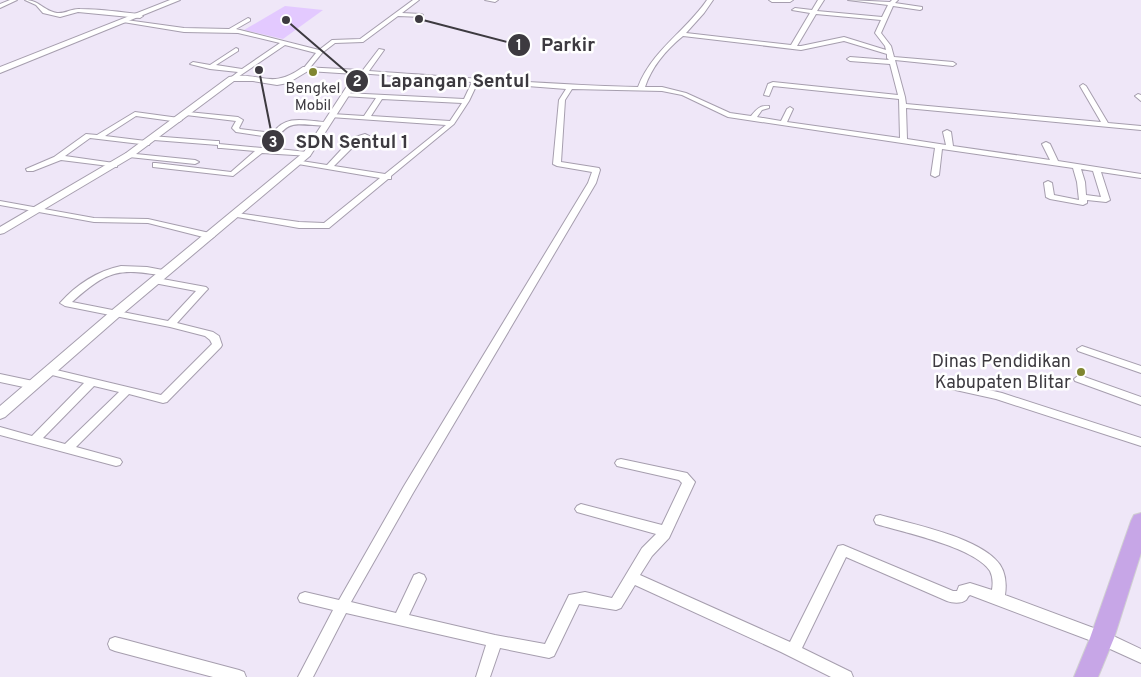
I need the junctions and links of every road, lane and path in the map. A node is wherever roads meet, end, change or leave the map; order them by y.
1 (14, 0) edge
2 (28, 0) edge
3 (176, 0) edge
4 (416, 0) edge
5 (488, 0) edge
6 (495, 0) edge
7 (710, 0) edge
8 (772, 0) edge
9 (790, 0) edge
10 (821, 0) edge
11 (851, 0) edge
12 (893, 2) edge
13 (0, 6) edge
14 (920, 8) dead end
15 (795, 10) dead end
16 (815, 12) junction
17 (398, 14) junction
18 (140, 16) junction
19 (421, 16) dead end
20 (884, 19) junction
21 (248, 20) dead end
22 (126, 22) junction
23 (231, 30) junction
24 (683, 34) junction
25 (284, 43) junction
26 (793, 47) junction
27 (236, 50) dead end
28 (381, 50) dead end
29 (320, 52) junction
30 (890, 58) junction
31 (850, 59) dead end
32 (193, 64) dead end
33 (953, 64) dead end
34 (210, 67) junction
35 (306, 69) junction
36 (0, 70) edge
37 (243, 71) junction
38 (362, 72) junction
39 (232, 79) junction
40 (476, 79) junction
41 (1083, 86) dead end
42 (570, 87) junction
43 (641, 88) junction
44 (345, 95) junction
45 (767, 95) dead end
46 (380, 97) junction
47 (902, 97) junction
48 (466, 101) junction
49 (903, 106) junction
50 (767, 107) dead end
51 (790, 109) dead end
52 (188, 114) junction
53 (366, 118) junction
54 (753, 118) junction
55 (179, 120) junction
56 (328, 120) junction
57 (452, 123) junction
58 (783, 123) junction
59 (1106, 125) junction
60 (1141, 128) edge
61 (947, 132) dead end
62 (275, 135) junction
63 (366, 136) dead end
64 (98, 137) junction
65 (150, 140) junction
66 (904, 141) junction
67 (1046, 144) dead end
68 (939, 146) junction
69 (950, 148) junction
70 (262, 151) junction
71 (307, 154) junction
72 (129, 155) junction
73 (58, 158) junction
74 (195, 162) dead end
75 (298, 162) junction
76 (114, 164) junction
77 (1056, 164) junction
78 (156, 165) dead end
79 (329, 167) junction
80 (30, 169) dead end
81 (1077, 169) junction
82 (1096, 172) junction
83 (935, 175) dead end
84 (1141, 176) edge
85 (388, 177) junction
86 (1081, 182) junction
87 (1048, 183) dead end
88 (1101, 185) junction
89 (1084, 197) junction
90 (0, 203) edge
91 (39, 209) junction
92 (237, 215) junction
93 (0, 231) edge
94 (211, 236) junction
95 (161, 277) junction
96 (115, 314) junction
97 (170, 324) junction
98 (1082, 349) dead end
99 (1141, 370) edge
100 (48, 371) junction
101 (0, 378) edge
102 (1080, 379) dead end
103 (92, 382) junction
104 (946, 384) dead end
105 (33, 385) junction
106 (126, 391) junction
107 (1141, 401) edge
108 (2, 409) edge
109 (0, 432) edge
110 (35, 440) junction
111 (1141, 442) edge
112 (68, 448) junction
113 (116, 462) dead end
114 (621, 463) dead end
115 (581, 509) dead end
116 (880, 520) dead end
117 (1141, 521) edge
118 (665, 532) junction
119 (631, 577) junction
120 (419, 579) dead end
121 (306, 598) dead end
122 (998, 598) junction
123 (341, 606) junction
124 (400, 620) junction
125 (1102, 638) junction
126 (495, 641) junction
127 (115, 644) dead end
128 (793, 650) junction
129 (1141, 656) edge
130 (239, 677) edge
131 (305, 677) edge
132 (483, 677) edge
133 (846, 677) edge
134 (1086, 677) edge

1 - 13 street
2 - 18 street
3 - 18 main road
4 - 17 street
5 - 6 street
7 - 24 street
8 - 9 street
10 - 16 street
11 - 12 street
12 - 14 street
12 - 20 street
15 - 16 street
16 - 20 street
16 - 26 street
17 - 19 street
17 - 29 street
18 - 22 main road
20 - 30 street
21 - 23 street
22 - 23 street
22 - 36 main road
23 - 25 street
24 - 26 street
24 - 43 street
25 - 29 street
25 - 37 street
26 - 30 street
27 - 34 street
28 - 38 street
29 - 35 street
30 - 31 street
30 - 33 street
30 - 47 street
32 - 34 street
34 - 37 street
35 - 38 street
35 - 39 street
37 - 39 street
38 - 40 street
38 - 44 street
39 - 52 street
40 - 42 street
40 - 48 street
41 - 59 street
42 - 43 street
42 - 123 street
43 - 54 street
44 - 46 street
44 - 56 street
45 - 47 street
46 - 48 street
46 - 53 street
47 - 49 street
48 - 57 street
49 - 59 street
49 - 66 street
50 - 54 street
51 - 58 street
52 - 55 street
52 - 62 street
53 - 56 street
53 - 57 street
54 - 58 street
55 - 64 street
55 - 65 street
56 - 62 street
56 - 71 street
57 - 85 street
58 - 66 street
59 - 60 street
61 - 69 street
62 - 70 street
63 - 79 street
64 - 65 street
64 - 73 street
65 - 70 street
65 - 72 street
66 - 68 street
67 - 77 street
68 - 69 street
68 - 83 street
69 - 77 street
70 - 71 street
70 - 78 street
71 - 75 street
72 - 74 street
72 - 76 street
73 - 76 street
73 - 80 street
75 - 79 street
75 - 92 street
76 - 91 street
77 - 81 street
79 - 85 street
81 - 82 street
81 - 86 street
82 - 84 street
82 - 88 street
85 - 92 street
86 - 88 street
86 - 89 street
87 - 89 street
88 - 89 street
90 - 91 street
91 - 93 street
91 - 94 street
92 - 94 street
94 - 95 street
95 - 96 street
95 - 96 street
95 - 97 street
96 - 97 street
96 - 100 street
97 - 106 street
98 - 99 street
100 - 103 street
100 - 105 street
101 - 105 street
102 - 107 street
103 - 106 street
103 - 110 street
104 - 111 street
105 - 108 street
106 - 112 street
109 - 110 street
110 - 112 street
112 - 113 street
114 - 118 street
115 - 118 street
116 - 122 street
117 - 125 highway
118 - 119 street
119 - 126 street
119 - 128 street
120 - 124 street
121 - 123 street
122 - 125 street
122 - 128 street
123 - 124 street
123 - 131 street
124 - 126 street
125 - 129 street
125 - 134 highway
126 - 132 street
127 - 130 street
128 - 133 street

